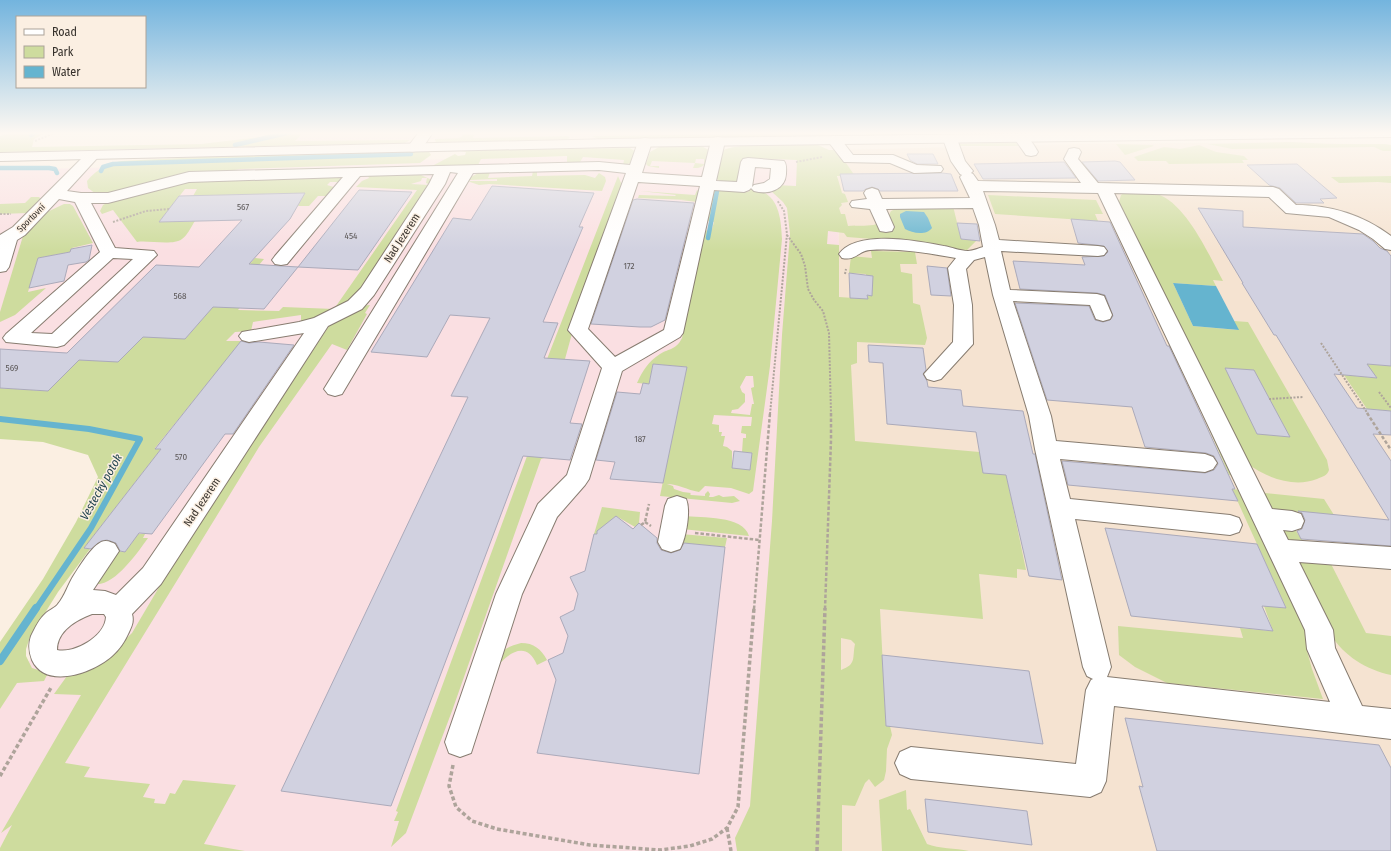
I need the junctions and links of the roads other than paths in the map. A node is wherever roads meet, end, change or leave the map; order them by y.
1 (77, 172) edge
2 (354, 172) junction
3 (363, 172) edge
4 (443, 172) edge
5 (466, 172) edge
6 (630, 172) edge
7 (711, 172) edge
8 (746, 172) edge
9 (779, 172) edge
10 (964, 172) edge
11 (1085, 172) edge
12 (634, 173) junction
13 (708, 184) junction
14 (971, 184) junction
15 (759, 188) road end
16 (1102, 188) junction
17 (55, 194) junction
18 (81, 198) junction
19 (875, 198) junction
20 (858, 204) dead end
21 (886, 227) dead end
22 (4, 239) edge
23 (1391, 245) edge
24 (991, 247) junction
25 (1098, 251) dead end
26 (109, 252) junction
27 (848, 254) dead end
28 (968, 256) junction
29 (281, 260) dead end
30 (0, 267) edge
31 (1002, 294) junction
32 (1102, 315) dead end
33 (321, 322) junction
34 (249, 336) dead end
35 (613, 367) junction
36 (934, 374) dead end
37 (335, 389) dead end
38 (1046, 449) junction
39 (1205, 463) dead end
40 (676, 506) dead end
41 (1060, 508) junction
42 (1264, 518) junction
43 (1292, 521) dead end
44 (1230, 525) dead end
45 (672, 536) road end
46 (1281, 550) junction
47 (106, 551) dead end
48 (1391, 558) edge
49 (119, 610) junction
50 (67, 613) junction
51 (1097, 667) dead end
52 (1353, 718) junction
53 (1391, 724) edge
54 (460, 742) road end
55 (911, 763) dead end

1 - 17 main road, Sportovní
2 - 3 main road
2 - 18 main road
2 - 29 main road
4 - 33 main road, Nad Jezerem
5 - 37 main road
6 - 12 main road
7 - 13 main road
8 - 13 main road
9 - 15 main road
10 - 14 main road
11 - 16 main road
12 - 13 main road
12 - 35 main road
13 - 35 main road
14 - 16 main road
14 - 19 main road
14 - 24 main road
16 - 23 main road
16 - 42 main road
17 - 18 main road
17 - 22 main road, Sportovní
18 - 26 main road
19 - 20 main road
19 - 21 main road
22 - 30 main road
24 - 25 main road
24 - 28 main road
24 - 31 main road
26 - 26 main road
27 - 28 main road
28 - 36 main road
31 - 32 main road
31 - 38 main road
33 - 34 main road
33 - 49 main road, Nad Jezerem
35 - 54 main road
38 - 39 main road
38 - 41 main road
40 - 45 main road
41 - 44 main road
41 - 51 main road
42 - 43 main road
42 - 46 main road
46 - 48 main road
46 - 52 main road
47 - 50 main road
49 - 50 main road
49 - 50 main road
52 - 53 main road
52 - 55 main road

